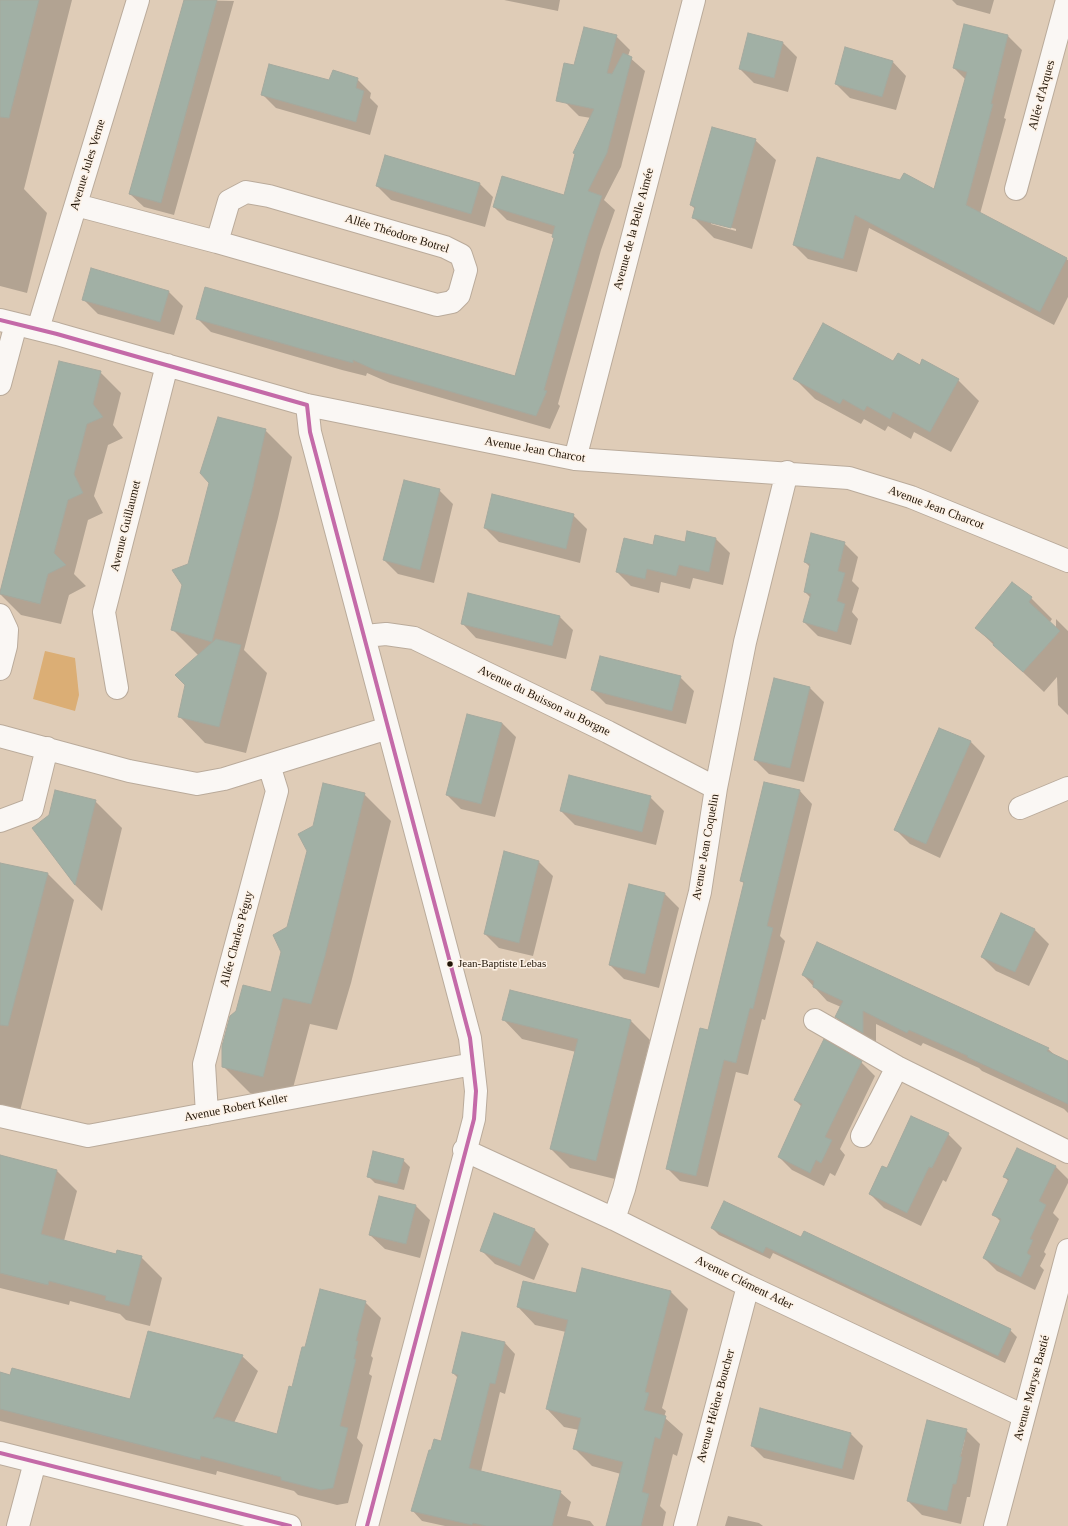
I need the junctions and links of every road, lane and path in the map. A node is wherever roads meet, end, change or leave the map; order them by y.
1 (138, 0) edge
2 (694, 0) edge
3 (1067, 0) edge
4 (1016, 189) dead end
5 (76, 205) junction
6 (217, 242) junction
7 (8, 322) edge
8 (38, 329) junction
9 (167, 365) junction
10 (0, 384) edge
11 (307, 405) junction
12 (575, 459) junction
13 (787, 472) junction
14 (1068, 561) edge
15 (0, 615) edge
16 (365, 636) junction
17 (0, 669) edge
18 (117, 688) dead end
19 (388, 728) junction
20 (0, 736) edge
21 (52, 750) junction
22 (269, 766) junction
23 (716, 788) junction
24 (1068, 788) edge
25 (1020, 808) dead end
26 (0, 821) edge
27 (816, 1020) dead end
28 (473, 1064) junction
29 (897, 1067) junction
30 (207, 1114) junction
31 (0, 1116) edge
32 (862, 1136) dead end
33 (464, 1150) junction
34 (1068, 1152) edge
35 (614, 1219) junction
36 (1068, 1250) edge
37 (748, 1286) junction
38 (1024, 1416) junction
39 (0, 1453) edge
40 (35, 1462) junction
41 (18, 1526) edge
42 (290, 1526) edge
43 (367, 1526) edge
44 (685, 1526) edge
45 (995, 1526) edge

1 - 5 street, Avenue Jules Verne
2 - 12 street, Avenue de la Belle Aimée
3 - 4 street, Allée d'Arques
5 - 6 street, Allée Théodore Botrel
5 - 8 street, Avenue Jules Verne
6 - 6 street, Allée Théodore Botrel
7 - 8 street, Avenue Jean Charcot
7 - 10 street
8 - 9 street, Avenue Jean Charcot
9 - 11 street, Avenue Jean Charcot
9 - 18 street, Avenue Guillaumet
11 - 12 street, Avenue Jean Charcot
11 - 16 street
12 - 13 street, Avenue Jean Charcot
13 - 14 street, Avenue Jean Charcot
13 - 23 street, Avenue Jean Coquelin
15 - 17 street
16 - 19 street
16 - 23 street, Avenue du Buisson au Borgne
19 - 22 street
19 - 28 street
20 - 21 street
21 - 22 street
21 - 26 street
22 - 30 street, Allée Charles Péguy
23 - 35 street, Avenue Jean Coquelin
24 - 25 street
27 - 29 street
28 - 30 street, Avenue Robert Keller
28 - 33 street
29 - 32 street
29 - 34 street
30 - 31 street, Avenue Robert Keller
33 - 35 street, Avenue Clément Ader
33 - 43 street
35 - 37 street, Avenue Clément Ader
36 - 38 street, Avenue Maryse Bastié
37 - 38 street, Avenue Clément Ader
37 - 44 street, Avenue Hélène Boucher
38 - 45 street, Avenue Maryse Bastié
39 - 40 street
40 - 41 street
40 - 42 street

